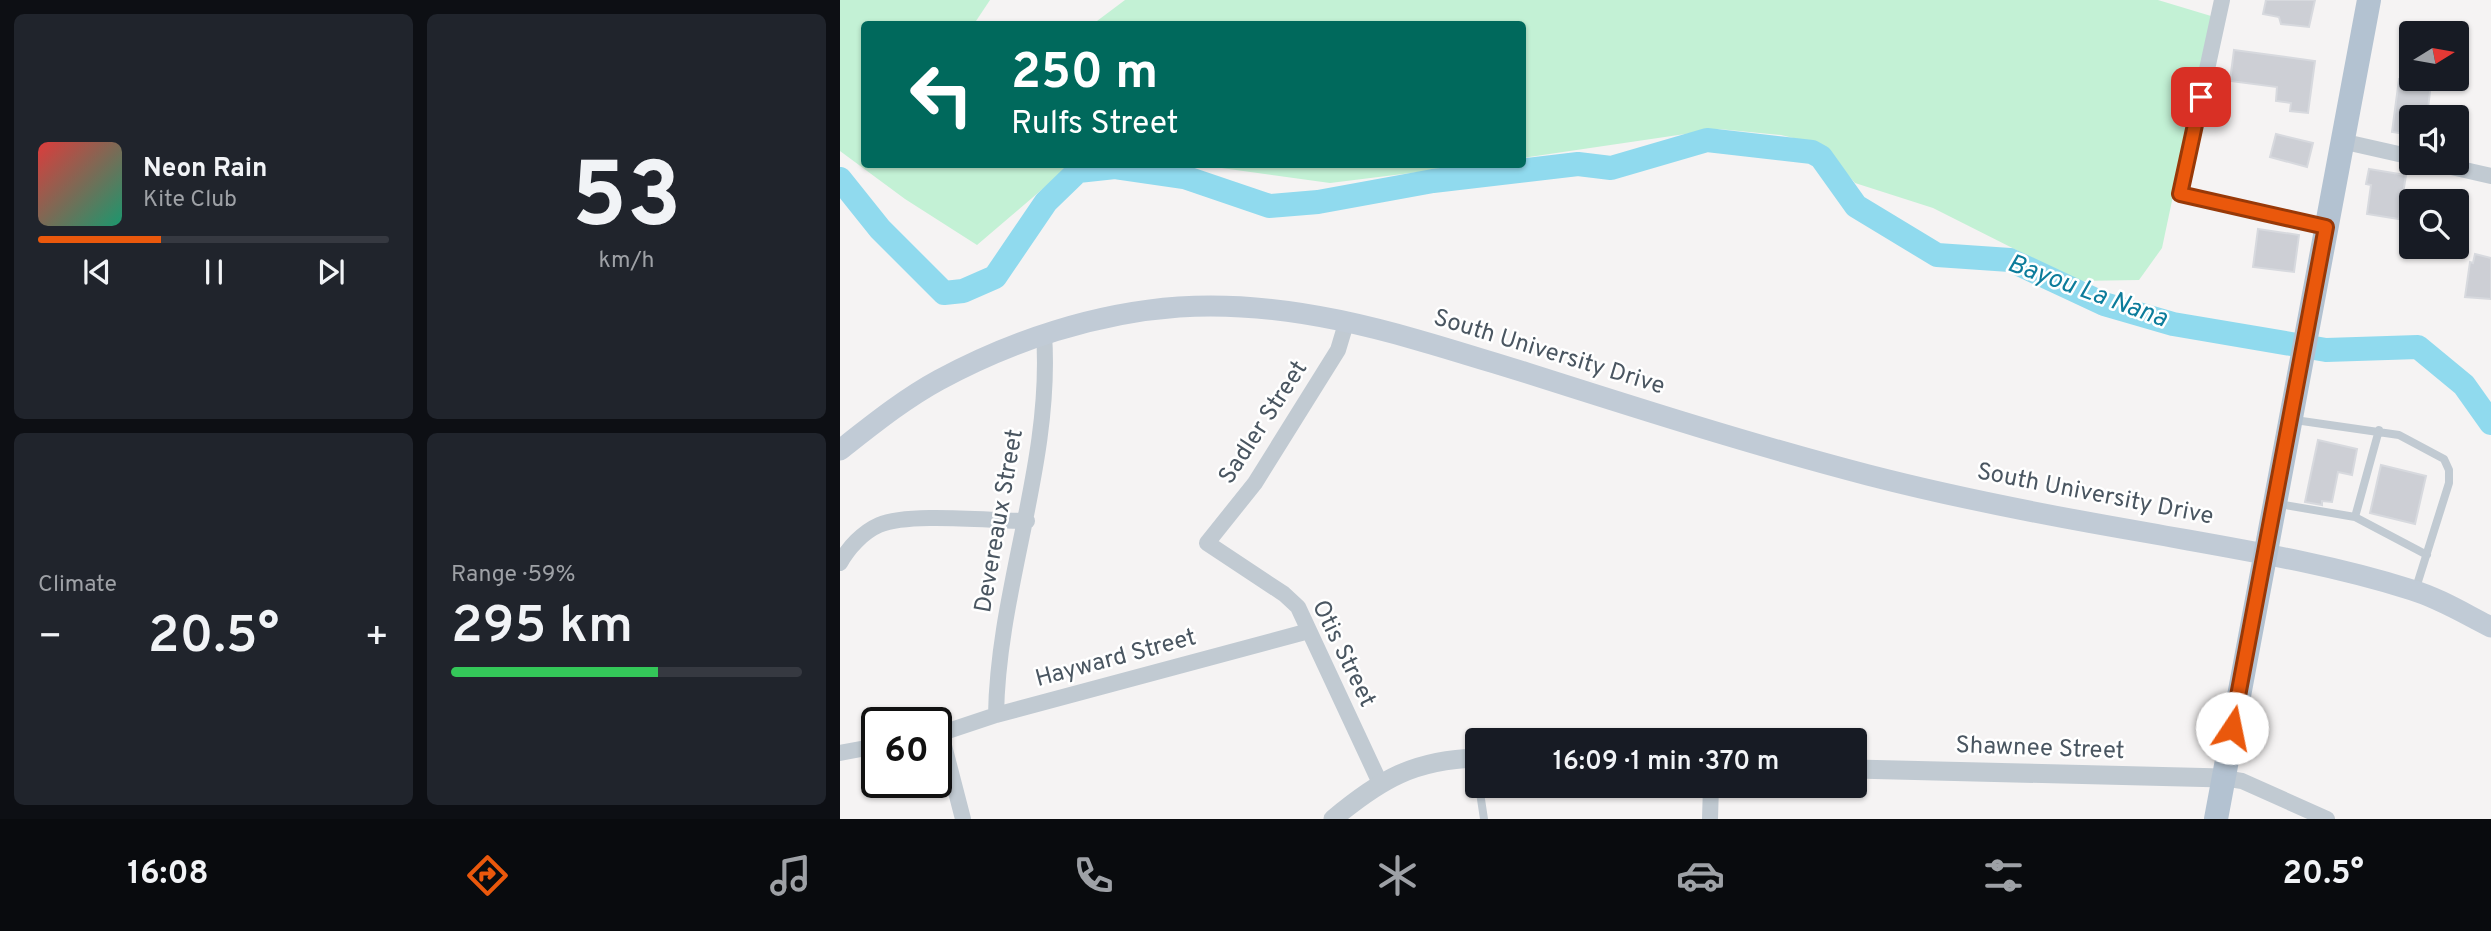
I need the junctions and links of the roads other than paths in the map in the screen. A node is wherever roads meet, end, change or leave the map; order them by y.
1 (2222, 0) edge
2 (2369, 0) edge
3 (2341, 141) junction
4 (2399, 154) edge
5 (2469, 171) edge
6 (2491, 176) edge
7 (2326, 227) junction
8 (1347, 320) junction
9 (1044, 334) junction
10 (2291, 412) junction
11 (2379, 430) junction
12 (840, 450) edge
13 (2274, 503) junction
14 (2356, 517) junction
15 (1027, 522) junction
16 (1207, 543) joint
17 (2265, 554) junction
18 (2427, 555) junction
19 (840, 563) edge
20 (2415, 591) junction
21 (2491, 626) edge
22 (1309, 631) junction
23 (996, 715) junction
24 (952, 730) edge
25 (861, 749) edge
26 (840, 753) edge
27 (1465, 763) edge
28 (1867, 769) edge
29 (2223, 778) junction
30 (952, 780) edge
31 (1380, 783) junction
32 (1481, 798) edge
33 (1711, 798) edge
34 (963, 819) edge
35 (1333, 819) edge
36 (1484, 819) edge
37 (1710, 819) edge
38 (2216, 819) edge
39 (2327, 819) edge

1 - 7 street
2 - 3 main road
3 - 4 street
3 - 7 main road
5 - 6 street
7 - 10 main road
8 - 9 main road, South University Drive
8 - 16 street, Sadler Street
8 - 17 main road, South University Drive
9 - 12 main road, South University Drive
9 - 15 street, Devereaux Street
10 - 11 lane
10 - 13 main road
11 - 14 lane
11 - 18 lane
13 - 14 lane
13 - 17 main road
14 - 18 lane
15 - 19 street
15 - 23 street, Devereaux Street
16 - 22 street, Otis Street
17 - 20 main road, South University Drive
17 - 29 main road
18 - 20 lane
20 - 21 main road, South University Drive
22 - 23 street, Hayward Street
22 - 31 street, Otis Street
23 - 24 street, Hayward Street
25 - 26 street
27 - 31 street
28 - 29 street, Shawnee Street
29 - 38 main road
29 - 39 street
30 - 34 street
31 - 35 street
32 - 36 lane
33 - 37 street

